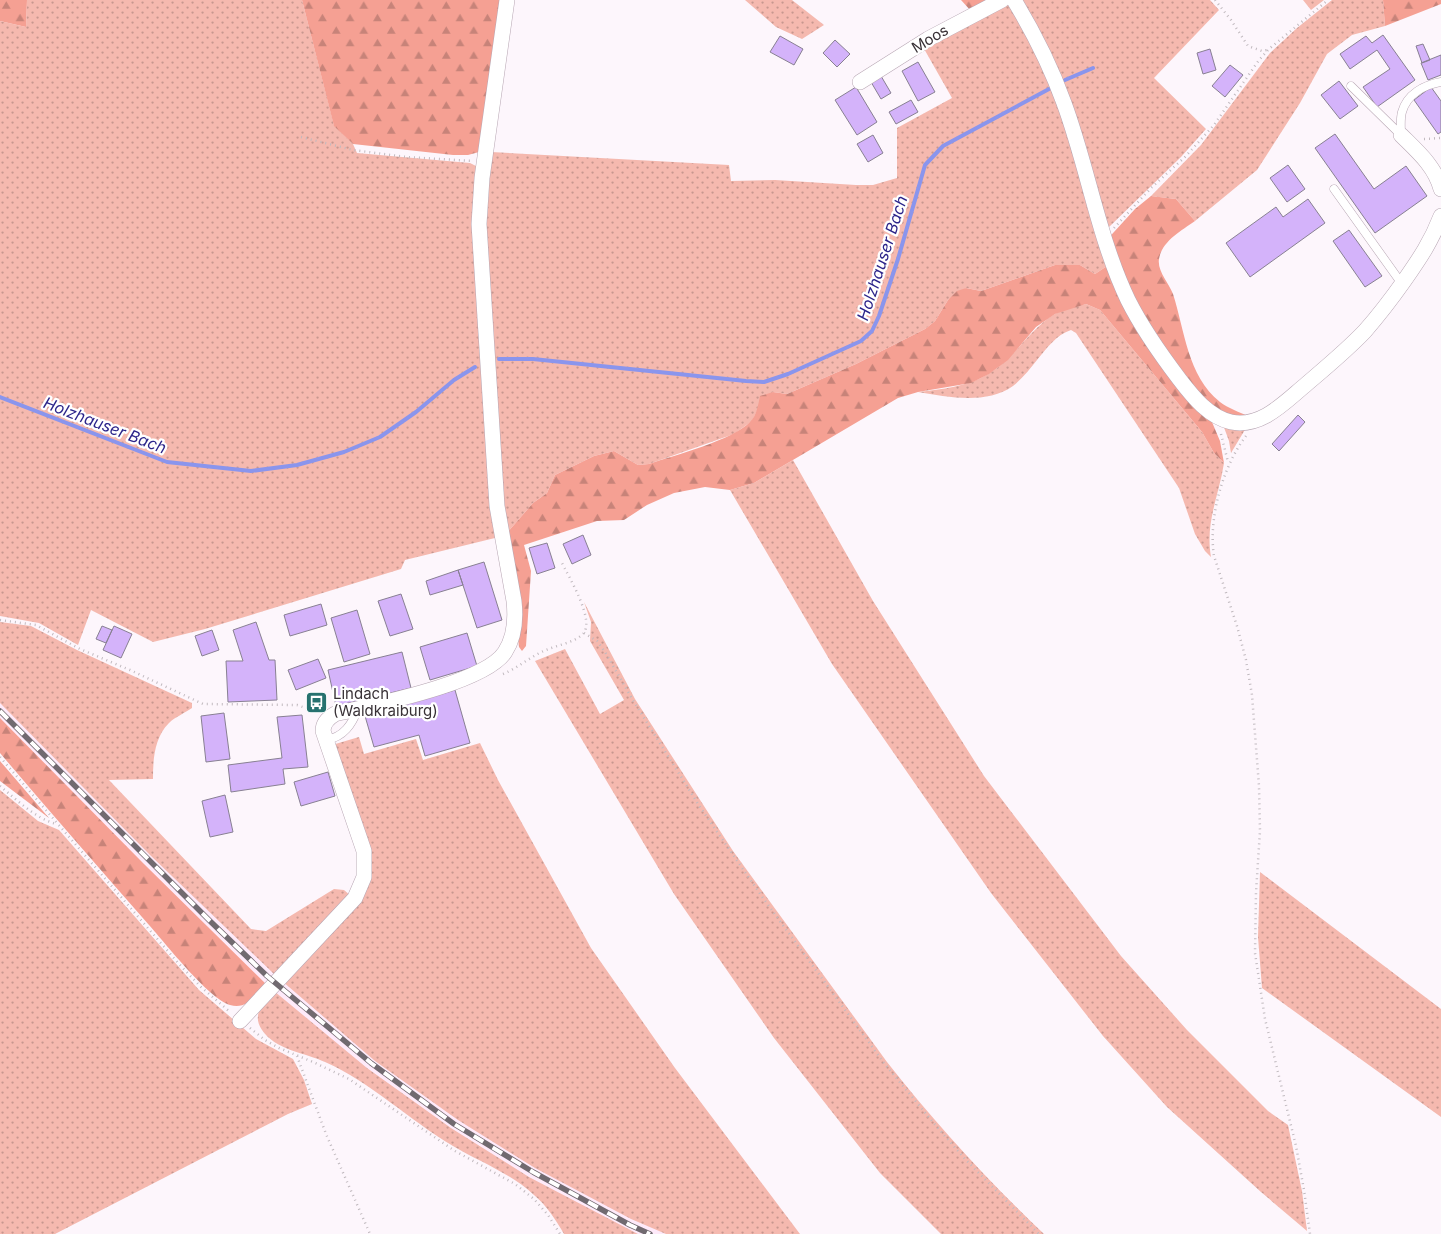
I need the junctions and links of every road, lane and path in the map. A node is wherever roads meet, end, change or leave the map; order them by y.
1 (506, 0) edge
2 (1002, 0) edge
3 (1014, 0) edge
4 (1215, 0) edge
5 (1328, 0) edge
6 (1269, 50) junction
7 (860, 82) dead end
8 (1441, 82) edge
9 (1351, 86) dead end
10 (1401, 135) junction
11 (301, 137) dead end
12 (484, 162) junction
13 (1334, 189) dead end
14 (1441, 189) edge
15 (1441, 216) edge
16 (1105, 238) junction
17 (1402, 284) junction
18 (1210, 412) junction
19 (1259, 419) junction
20 (1229, 463) junction
21 (561, 561) dead end
22 (0, 620) edge
23 (584, 633) junction
24 (500, 675) dead end
25 (358, 708) junction
26 (330, 717) junction
27 (326, 740) junction
28 (0, 757) edge
29 (0, 786) edge
30 (58, 825) junction
31 (240, 1020) junction
32 (297, 1056) junction
33 (370, 1234) edge
34 (560, 1234) edge
35 (1039, 1234) edge
36 (1310, 1234) edge

1 - 12 street
2 - 7 street, Moos
3 - 16 street
4 - 6 path
5 - 6 path
6 - 16 path
8 - 10 lane
9 - 10 lane
10 - 14 street
11 - 12 path
12 - 25 street
13 - 17 lane
15 - 17 street
16 - 18 street
17 - 19 street
18 - 19 street
18 - 20 path
19 - 20 path
20 - 36 path
21 - 23 path
22 - 26 path
23 - 24 path
23 - 35 path
25 - 26 street
25 - 27 lane
26 - 27 street
27 - 31 street
28 - 30 path
29 - 30 path
30 - 31 path
31 - 32 path
32 - 33 path
32 - 34 path

